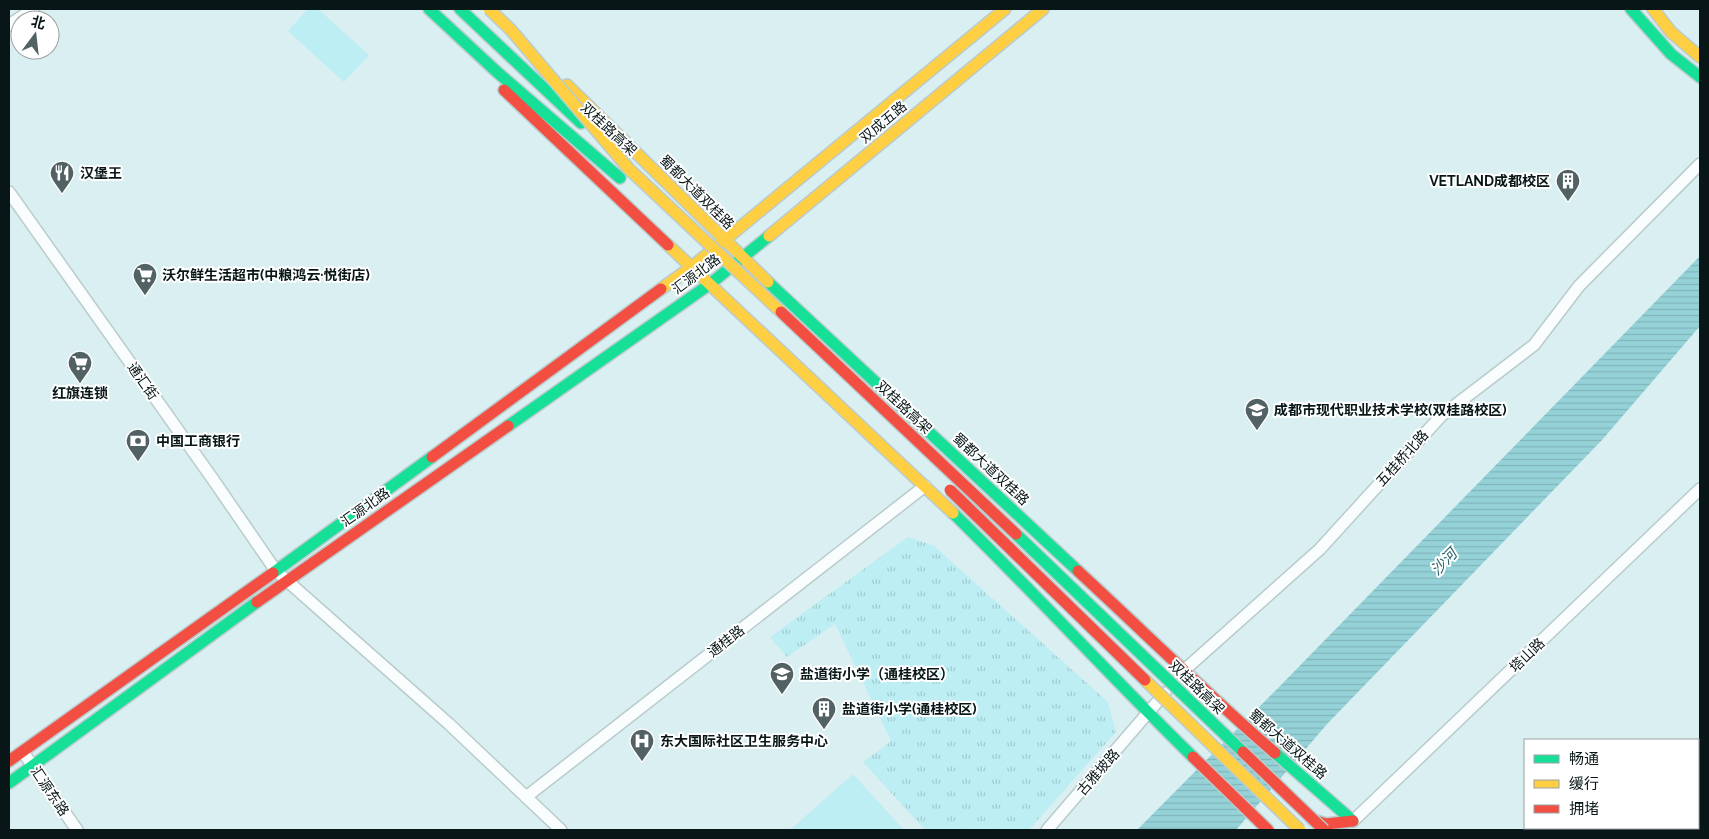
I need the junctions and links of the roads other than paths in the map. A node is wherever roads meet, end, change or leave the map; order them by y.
1 (33, 9) edge
2 (419, 9) edge
3 (429, 9) edge
4 (442, 9) edge
5 (460, 9) edge
6 (484, 9) edge
7 (489, 9) edge
8 (1005, 9) edge
9 (1044, 9) edge
10 (1631, 9) edge
11 (1653, 9) edge
12 (9, 26) edge
13 (1700, 57) edge
14 (1700, 76) edge
15 (1700, 164) edge
16 (629, 169) junction
17 (9, 192) edge
18 (723, 240) junction
19 (697, 251) dead end
20 (742, 258) junction
21 (693, 266) junction
22 (710, 284) junction
23 (732, 285) dead end
24 (944, 484) dead end
25 (925, 486) junction
26 (1700, 489) edge
27 (276, 571) junction
28 (286, 581) junction
29 (1184, 669) junction
30 (1148, 713) junction
31 (23, 752) junction
32 (9, 762) edge
33 (33, 766) junction
34 (9, 783) edge
35 (526, 797) junction
36 (1353, 821) junction
37 (1325, 828) edge
38 (77, 830) edge
39 (561, 830) edge
40 (1047, 830) edge
41 (1268, 830) edge
42 (1300, 830) edge
43 (1362, 830) edge

1 - 12 street
2 - 21 main road
3 - 4 main road, 双桂路高架
5 - 16 main road, 双桂路高架, bridge
6 - 18 main road, 蜀都大道双桂路
7 - 16 main road, bridge
8 - 18 main road, 双成五路
9 - 20 main road, 双成五路
10 - 14 main road
11 - 13 main road
15 - 29 street, 五桂桥北路
16 - 37 main road, 双桂路高架, bridge
17 - 27 street, 通汇街
18 - 20 main road, 蜀都大道双桂路
18 - 21 main road, 汇源北路
19 - 23 main road
20 - 22 main road, 汇源北路
20 - 29 main road, 蜀都大道双桂路
21 - 22 main road
21 - 27 main road, 汇源北路
22 - 25 main road
22 - 28 main road, 汇源北路
24 - 42 main road, bridge
25 - 30 main road
25 - 35 street, 通桂路
26 - 36 street, 塔山路
27 - 28 street, 通汇街
27 - 31 main road, 汇源北路
28 - 33 main road, 汇源北路
28 - 35 street, 通汇街
29 - 30 street, 五桂桥北路
29 - 36 main road, 蜀都大道双桂路
30 - 37 main road, bridge
30 - 40 street, 古雅坡路
30 - 41 main road
31 - 32 main road, 汇源北路
31 - 33 street, 汇源东路
33 - 34 main road, 汇源北路
33 - 38 street, 汇源东路
35 - 39 street, 通汇街
36 - 37 main road
36 - 43 main road, 蜀都大道双桂路

